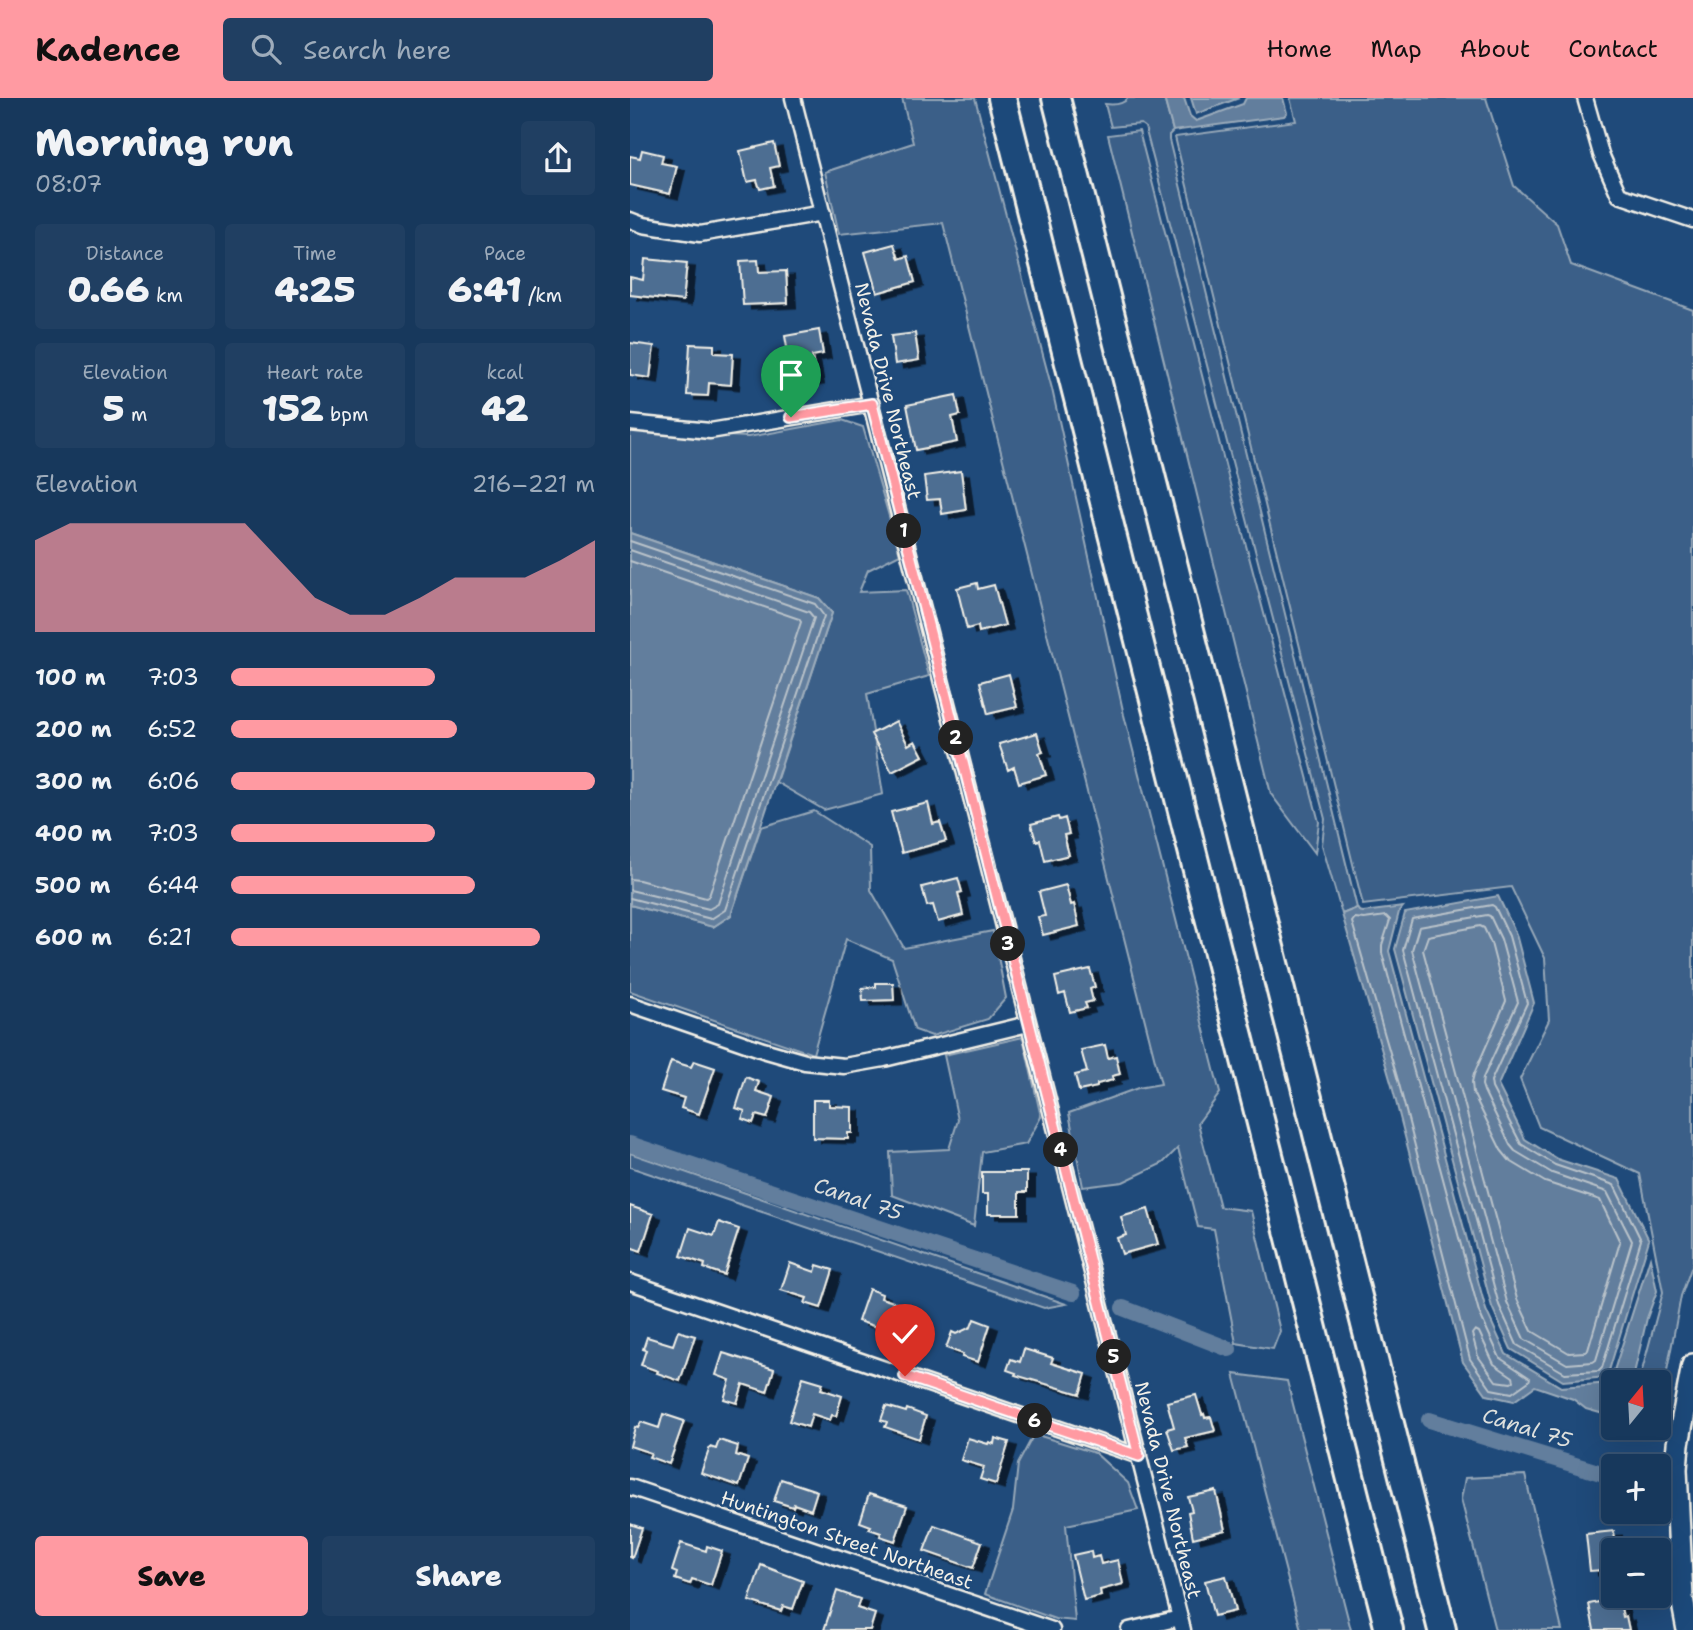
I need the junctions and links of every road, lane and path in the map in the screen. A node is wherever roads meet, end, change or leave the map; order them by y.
1 (793, 98) edge
2 (1002, 98) edge
3 (1056, 98) edge
4 (1585, 98) edge
5 (823, 213) junction
6 (630, 220) edge
7 (1693, 220) edge
8 (872, 404) junction
9 (630, 423) edge
10 (630, 1004) edge
11 (1028, 1024) junction
12 (630, 1282) edge
13 (1693, 1365) edge
14 (1139, 1456) junction
15 (630, 1487) edge
16 (1182, 1624) edge
17 (1052, 1630) edge
18 (1129, 1630) edge
19 (1389, 1630) edge
20 (1442, 1630) edge
21 (1688, 1630) edge

1 - 5 street, Nevada Drive Northeast
2 - 19 highway
3 - 20 highway
4 - 7 street
5 - 6 street
5 - 8 street, Nevada Drive Northeast
8 - 9 street
8 - 11 street, Nevada Drive Northeast
10 - 11 street
11 - 14 street, Nevada Drive Northeast
12 - 14 street
13 - 21 street
14 - 16 street, Nevada Drive Northeast
15 - 17 street, Huntington Street Northeast
16 - 18 street

